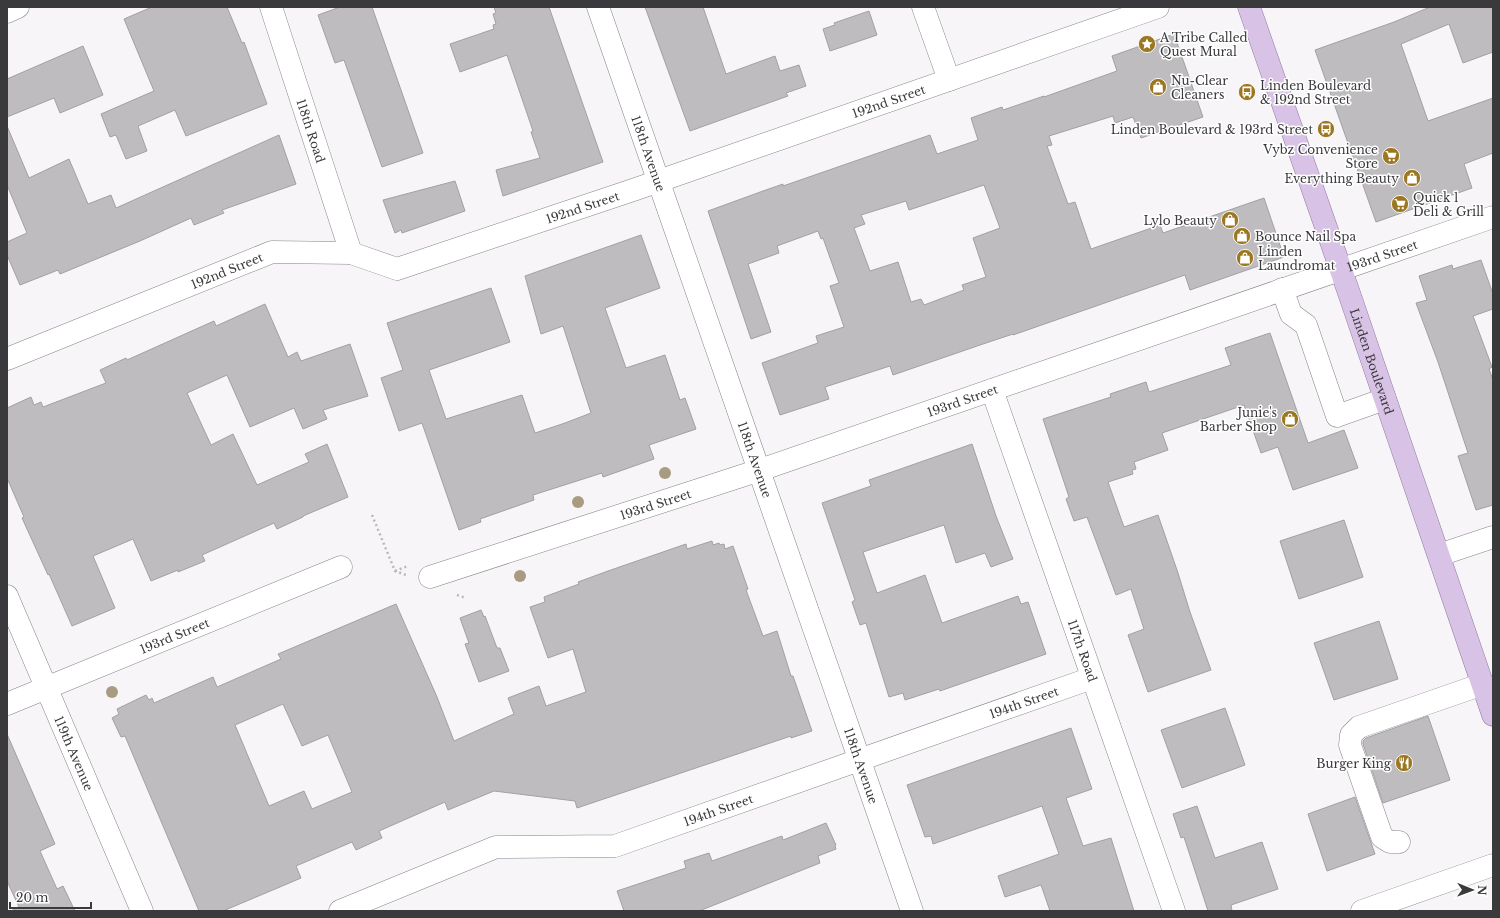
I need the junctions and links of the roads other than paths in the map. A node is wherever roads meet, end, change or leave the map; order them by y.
1 (18, 7) edge
2 (272, 7) edge
3 (598, 7) edge
4 (923, 7) edge
5 (1249, 7) edge
6 (1150, 8) edge
7 (7, 12) edge
8 (948, 80) junction
9 (659, 181) junction
10 (1493, 217) edge
11 (351, 253) junction
12 (1340, 268) junction
13 (1282, 289) junction
14 (7, 359) edge
15 (992, 390) junction
16 (1385, 399) junction
17 (760, 470) junction
18 (1493, 537) edge
19 (1439, 555) junction
20 (341, 566) dead end
21 (430, 577) dead end
22 (7, 596) edge
23 (1092, 678) junction
24 (1483, 684) junction
25 (46, 688) junction
26 (7, 704) edge
27 (1493, 715) edge
28 (859, 760) junction
29 (1399, 842) dead end
30 (1493, 865) edge
31 (142, 911) edge
32 (340, 911) edge
33 (912, 911) edge
34 (1174, 911) edge
35 (1362, 911) edge

1 - 7 street
2 - 11 street, 118th Road
3 - 9 street, 118th Avenue
4 - 8 street
5 - 12 main road, Linden Boulevard
6 - 8 street, 192nd Street
8 - 9 street, 192nd Street
9 - 11 street, 192nd Street
9 - 17 street, 118th Avenue
10 - 12 street, 193rd Street
11 - 14 street, 192nd Street
12 - 13 street, 193rd Street
12 - 16 main road, Linden Boulevard
13 - 15 street, 193rd Street
13 - 16 street
15 - 17 street, 193rd Street
15 - 23 street, 117th Road
16 - 19 main road, Linden Boulevard
17 - 21 street, 193rd Street
17 - 28 street, 118th Avenue
18 - 19 street
19 - 24 main road, Linden Boulevard
20 - 25 street, 193rd Street
22 - 25 street, 119th Avenue
23 - 28 street, 194th Street
23 - 34 street, 117th Road
24 - 27 main road, Linden Boulevard
24 - 29 street
25 - 26 street, 193rd Street
25 - 31 street, 119th Avenue
28 - 32 street, 194th Street
28 - 33 street, 118th Avenue
30 - 35 street

